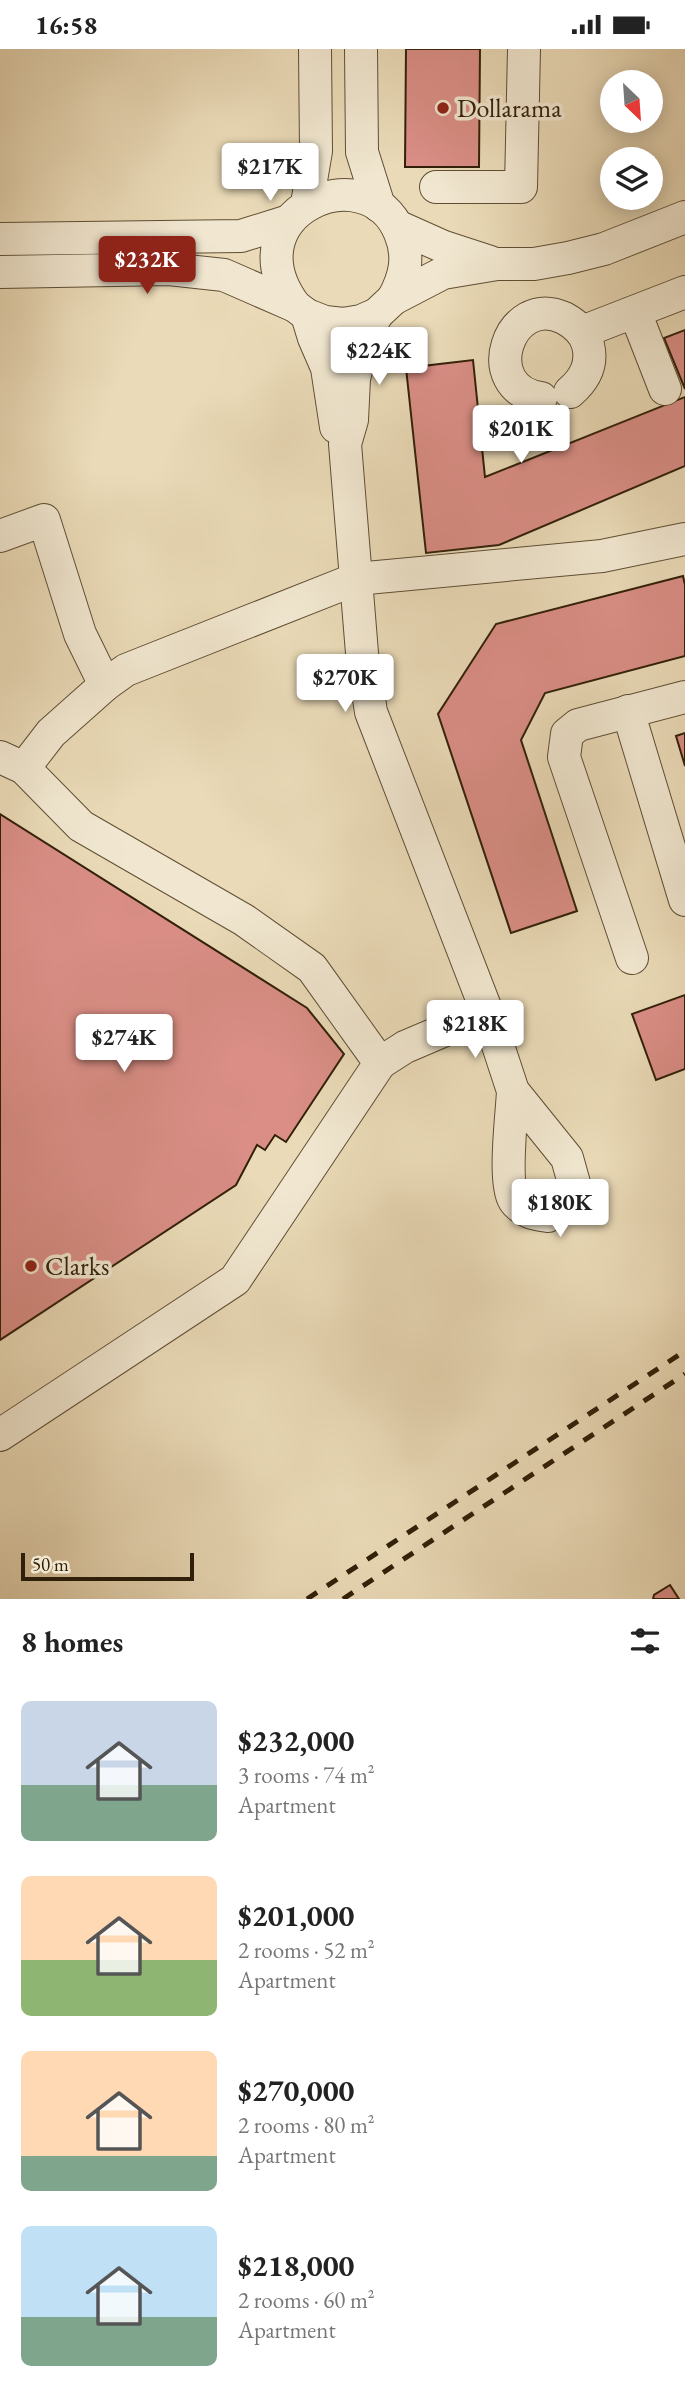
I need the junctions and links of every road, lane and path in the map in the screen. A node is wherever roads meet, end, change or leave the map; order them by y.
1 (315, 49) edge
2 (361, 49) edge
3 (524, 49) edge
4 (436, 187) dead end
5 (298, 212) junction
6 (388, 216) junction
7 (685, 217) edge
8 (0, 239) edge
9 (497, 264) junction
10 (0, 272) edge
11 (685, 292) edge
12 (385, 306) junction
13 (301, 310) junction
14 (635, 312) junction
15 (582, 332) junction
16 (665, 389) dead end
17 (345, 444) junction
18 (0, 536) edge
19 (685, 539) edge
20 (356, 579) junction
21 (105, 685) junction
22 (685, 697) edge
23 (628, 711) junction
24 (12, 762) edge
25 (685, 900) edge
26 (632, 958) dead end
27 (487, 1012) junction
28 (380, 1063) junction
29 (513, 1091) dead end
30 (0, 1435) edge

1 - 5 street
2 - 6 street
3 - 4 street
5 - 6 street
5 - 8 street
5 - 13 street
6 - 9 street
6 - 12 street
7 - 9 street
9 - 12 street
10 - 13 street
11 - 14 street
12 - 13 street
12 - 17 street
13 - 17 street
14 - 15 street
14 - 16 street
15 - 15 street
17 - 20 street
18 - 21 street
19 - 20 street
20 - 21 street
20 - 27 street
21 - 24 street
22 - 23 street
23 - 25 street
23 - 26 street
24 - 28 street
27 - 28 street
27 - 29 street
28 - 30 street

